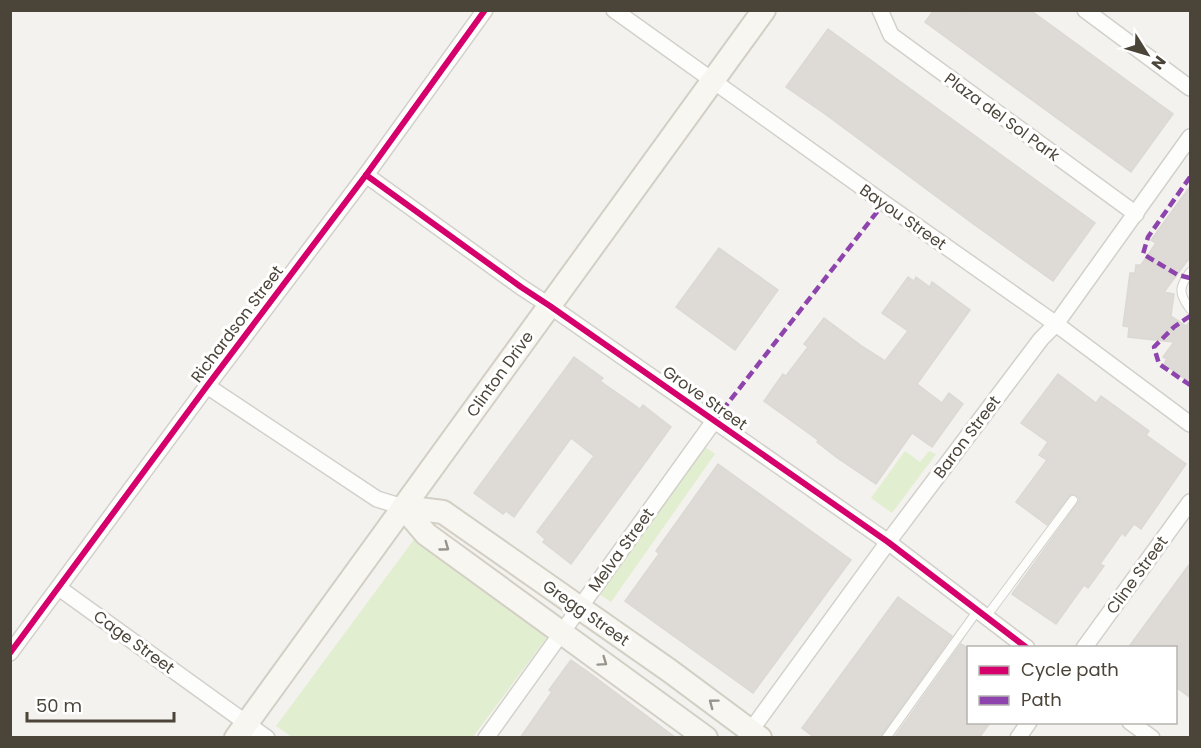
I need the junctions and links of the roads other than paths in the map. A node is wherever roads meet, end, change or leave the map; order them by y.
1 (485, 10) edge
2 (614, 10) edge
3 (764, 10) edge
4 (880, 10) edge
5 (1085, 10) edge
6 (713, 81) junction
7 (1191, 88) edge
8 (1191, 137) edge
9 (366, 175) junction
10 (1136, 214) junction
11 (1191, 272) edge
12 (550, 306) junction
13 (1191, 309) edge
14 (1056, 324) junction
15 (207, 386) junction
16 (714, 421) junction
17 (1191, 424) edge
18 (1073, 500) dead end
19 (1191, 502) edge
20 (404, 507) junction
21 (888, 542) junction
22 (59, 588) junction
23 (579, 608) junction
24 (982, 614) junction
25 (561, 632) junction
26 (1024, 646) edge
27 (1085, 646) edge
28 (10, 653) edge
29 (1028, 724) edge
30 (1131, 724) edge
31 (241, 730) edge
32 (752, 735) edge
33 (267, 738) edge
34 (486, 738) edge
35 (706, 738) edge
36 (886, 738) edge
37 (1018, 738) edge
38 (1152, 738) edge

1 - 9 street, Richardson Street
2 - 6 street, Bayou Street
3 - 6 main road, Clinton Drive
4 - 10 street, Plaza del Sol Park
5 - 7 street
6 - 12 main road, Clinton Drive
6 - 14 street, Bayou Street
8 - 10 street, Baron Street
9 - 12 street, Grove Street
9 - 15 street, Richardson Street
10 - 14 street, Baron Street
11 - 13 lane
12 - 16 street, Grove Street
12 - 20 main road, Clinton Drive
14 - 17 street, Bayou Street
14 - 21 street, Baron Street
15 - 20 street, Gregg Street
15 - 22 street, Richardson Street
16 - 21 street, Grove Street
16 - 23 street, Melva Street
18 - 24 lane
19 - 27 street, Cline Street
20 - 23 main road, Gregg Street
20 -> 25 main road, Gregg Street
20 - 31 main road, Clinton Drive
21 - 24 street, Grove Street
21 - 32 street, Baron Street
22 - 28 street, Richardson Street
22 - 31 street, Cage Street
23 - 25 street, Melva Street
32 -> 23 main road, Gregg Street
24 - 26 street, Grove Street
24 - 36 lane
25 - 34 street, Melva Street
25 -> 35 main road, Gregg Street
29 - 37 street
30 - 38 street
31 - 33 street, Cage Street

